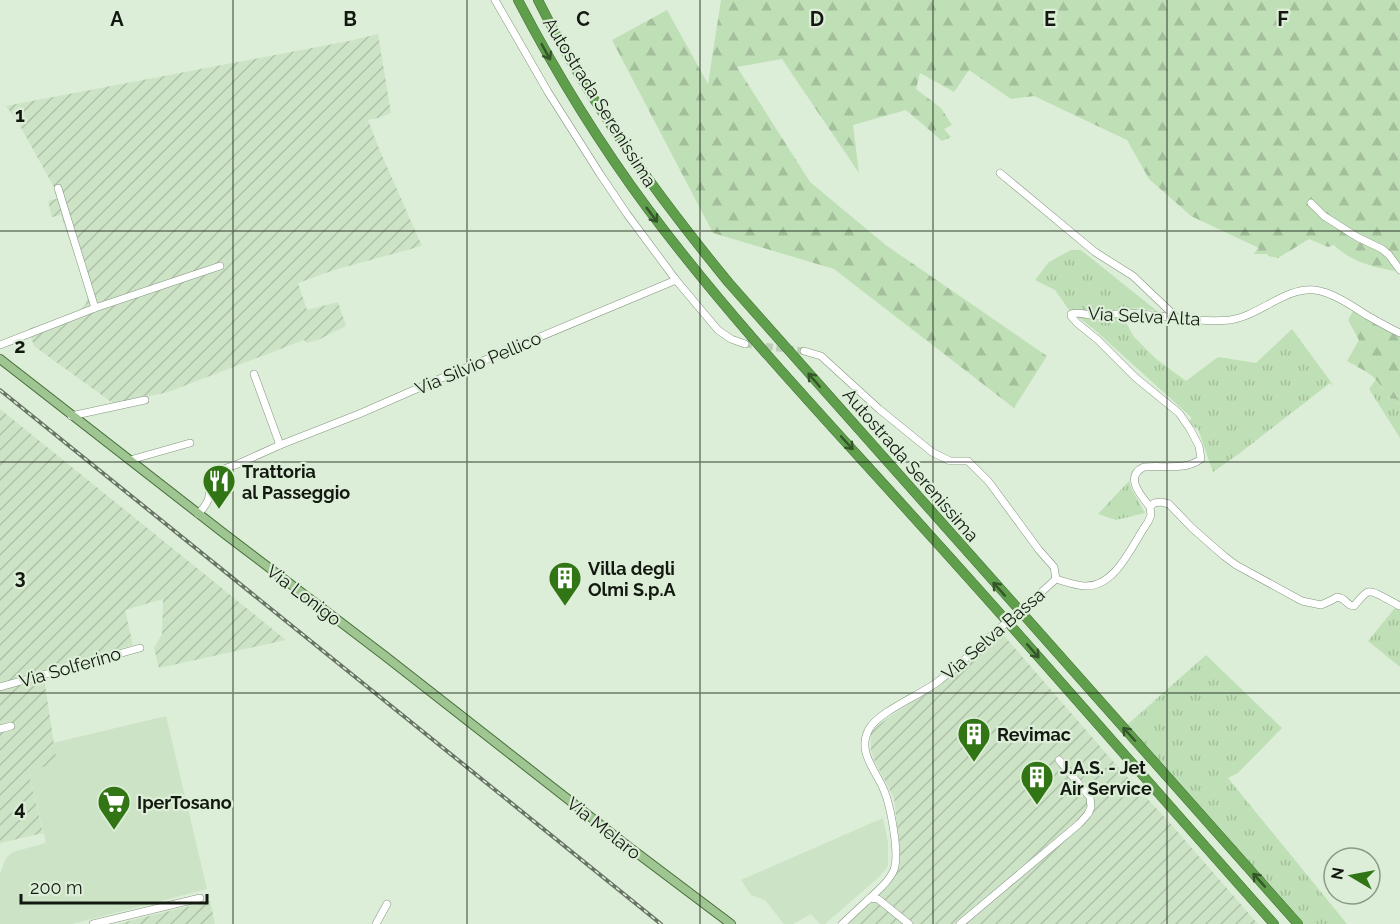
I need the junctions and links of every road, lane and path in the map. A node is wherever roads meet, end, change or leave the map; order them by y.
1 (495, 0) edge
2 (518, 0) edge
3 (538, 0) edge
4 (1000, 174) dead end
5 (58, 188) dead end
6 (1311, 203) dead end
7 (220, 266) dead end
8 (1400, 270) edge
9 (676, 280) junction
10 (95, 308) junction
11 (1176, 317) junction
12 (1400, 333) edge
13 (745, 344) tunnel mouth
14 (0, 345) edge
15 (804, 351) tunnel mouth
16 (0, 359) edge
17 (254, 374) dead end
18 (145, 400) dead end
19 (71, 416) junction
20 (190, 443) dead end
21 (280, 445) junction
22 (130, 460) junction
23 (1150, 507) junction
24 (198, 514) junction
25 (1056, 579) junction
26 (1400, 606) edge
27 (140, 648) dead end
28 (0, 687) edge
29 (11, 726) dead end
30 (0, 729) edge
31 (479, 730) joint
32 (1059, 760) dead end
33 (200, 898) dead end
34 (868, 900) junction
35 (387, 904) dead end
36 (93, 924) edge
37 (376, 924) edge
38 (730, 924) edge
39 (842, 924) edge
40 (909, 924) edge
41 (960, 924) edge
42 (1274, 924) edge
43 (1298, 924) edge

1 - 9 street
2 -> 42 highway, Autostrada Serenissima
43 -> 3 highway, Autostrada Serenissima
4 - 11 street
5 - 10 street
6 - 8 street
7 - 10 street
9 - 13 street
9 - 21 street, Via Silvio Pellico
10 - 14 street
11 - 12 street, Via Selva Alta
11 - 23 street, Via Selva Alta
15 - 25 street
16 - 19 main road, Via Lonigo
17 - 21 street
18 - 19 street
19 - 22 main road, Via Lonigo
20 - 22 street
21 - 24 street, Via Silvio Pellico
22 - 24 main road, Via Lonigo
23 - 25 street, Via Selva Bassa
23 - 26 street
24 - 31 main road, Via Lonigo
25 - 34 street, Via Selva Bassa, bridge
27 - 28 street, Via Solferino
29 - 30 street
31 - 38 main road, Via Melaro
32 - 41 street
33 - 36 street
34 - 39 street, Via Selva Bassa
34 - 40 street
35 - 37 street

